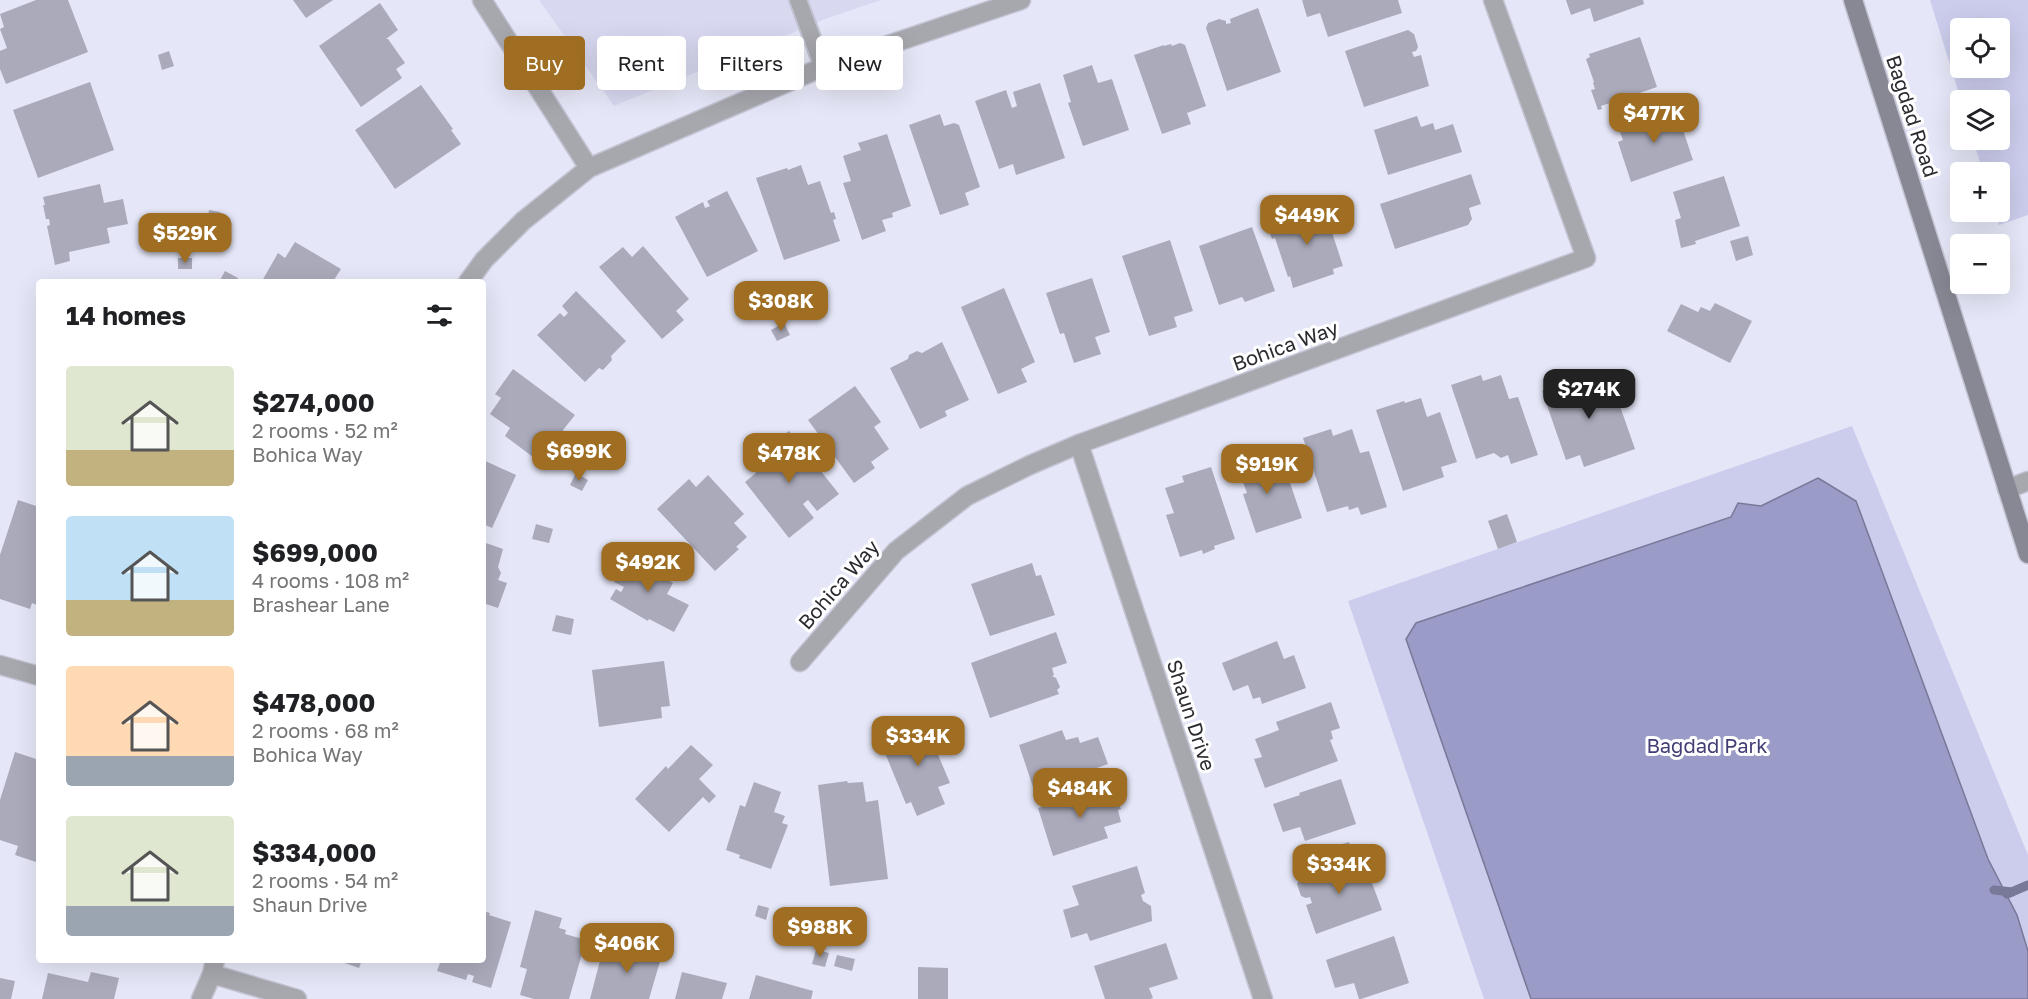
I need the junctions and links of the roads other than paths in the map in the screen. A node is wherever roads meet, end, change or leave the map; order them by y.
1 (482, 0) edge
2 (798, 0) edge
3 (1021, 0) edge
4 (1492, 0) edge
5 (1853, 0) edge
6 (903, 40) edge
7 (816, 48) edge
8 (816, 70) edge
9 (589, 168) junction
10 (470, 279) edge
11 (1079, 444) junction
12 (2028, 482) edge
13 (2007, 489) junction
14 (2028, 554) edge
15 (800, 662) dead end
16 (0, 665) edge
17 (36, 675) edge
18 (214, 967) edge
19 (201, 999) edge
20 (297, 999) edge
21 (1263, 999) edge

1 - 9 street
2 - 7 lane
3 - 6 street
4 - 11 street, Bohica Way
5 - 13 main road, Bagdad Road
8 - 9 street
9 - 10 street
11 - 15 street, Bohica Way
11 - 21 street, Shaun Drive
12 - 13 street
13 - 14 main road, Bagdad Road
16 - 17 street
18 - 19 street
18 - 20 street

